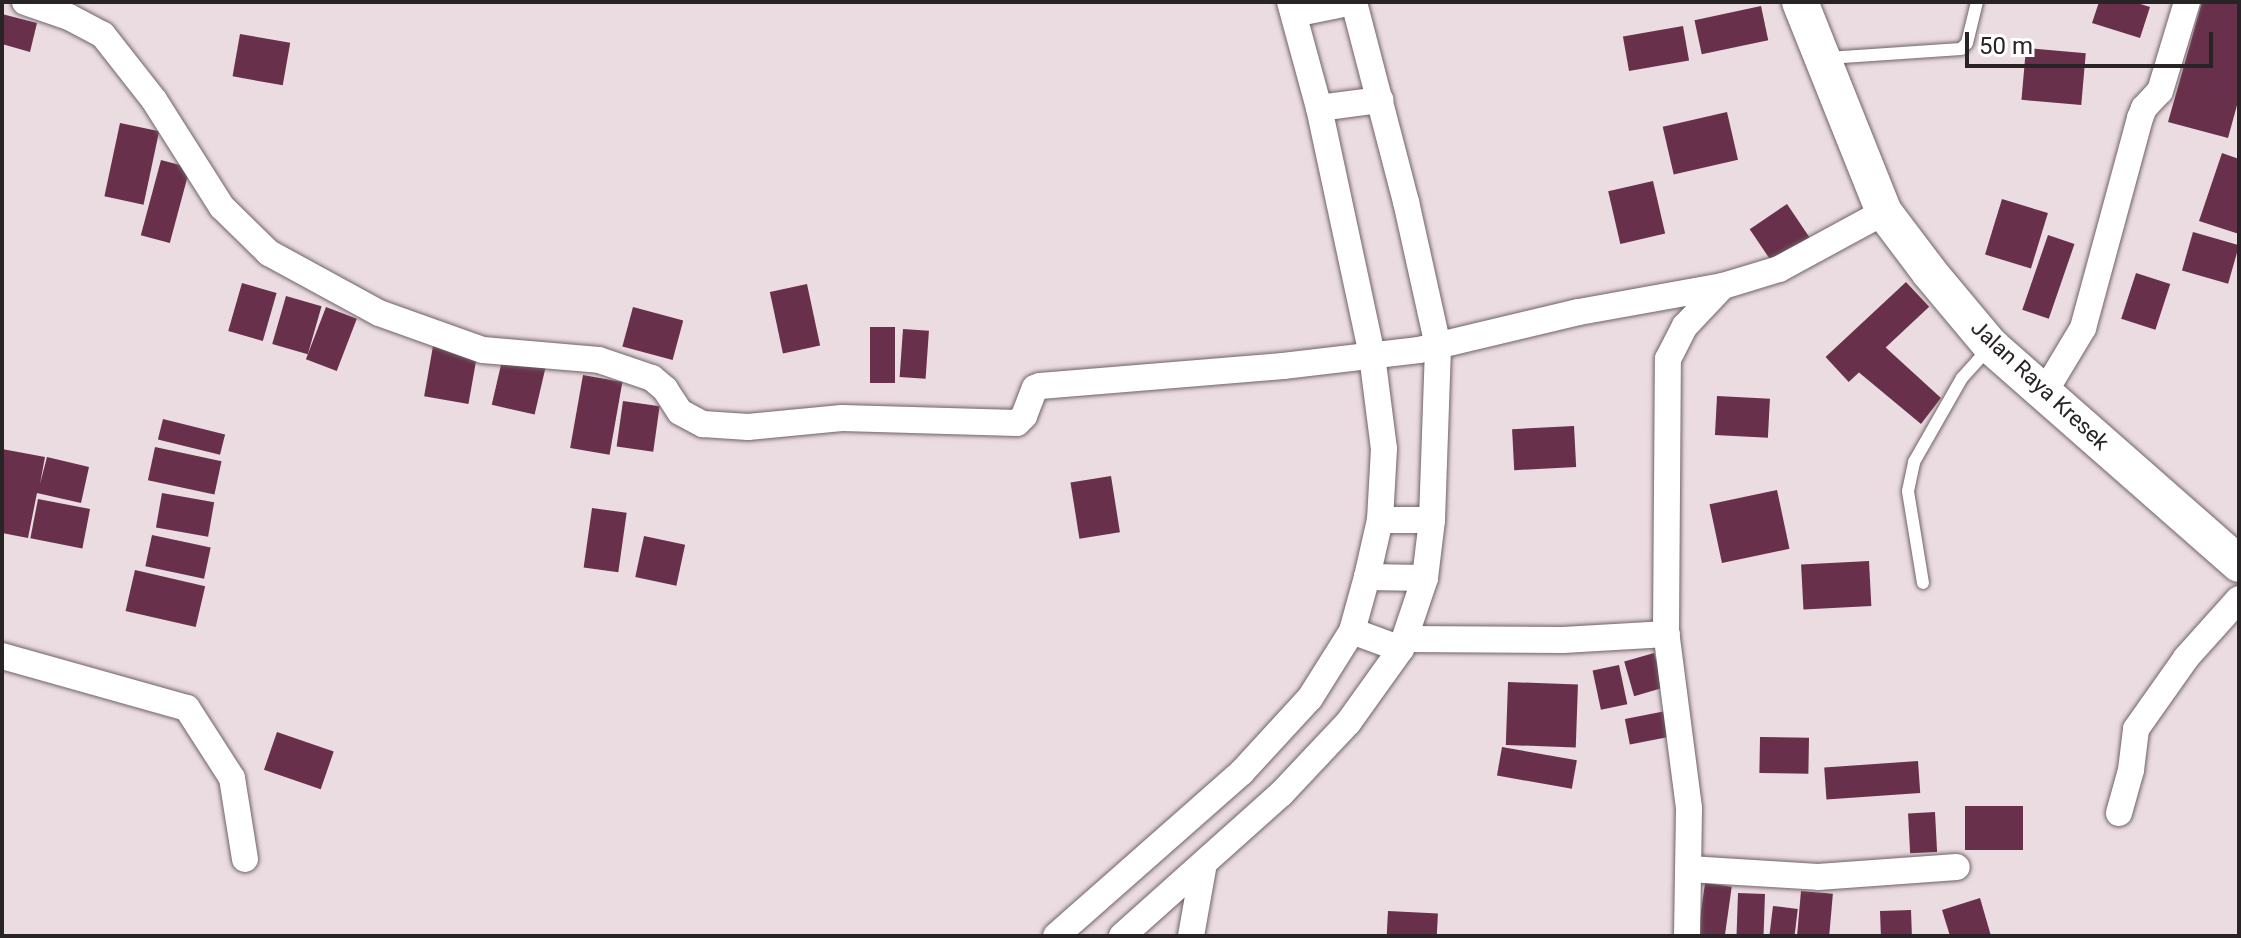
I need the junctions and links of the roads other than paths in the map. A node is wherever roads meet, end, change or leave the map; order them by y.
1 (25, 2) edge
2 (1800, 2) edge
3 (1977, 2) edge
4 (2187, 2) edge
5 (1350, 3) edge
6 (1298, 9) edge
7 (1821, 59) junction
8 (1371, 102) junction
9 (1327, 107) junction
10 (1884, 212) junction
11 (1723, 286) junction
12 (1991, 346) junction
13 (1428, 348) junction
14 (1377, 354) junction
15 (2044, 393) junction
16 (1425, 519) junction
17 (1385, 520) junction
18 (2239, 564) edge
19 (1372, 578) junction
20 (1418, 579) junction
21 (1923, 583) dead end
22 (2239, 599) edge
23 (1356, 633) junction
24 (1667, 634) junction
25 (1398, 644) junction
26 (2, 656) edge
27 (1329, 711) junction
28 (1261, 782) junction
29 (2119, 813) dead end
30 (245, 859) dead end
31 (1204, 863) junction
32 (1957, 867) dead end
33 (1689, 869) junction
34 (1056, 936) edge
35 (1122, 936) edge
36 (1191, 936) edge
37 (1687, 936) edge

1 - 14 street
2 - 7 main road, Jalan Raya Kresek
3 - 7 lane
4 - 15 street
5 - 6 street
5 - 8 street
6 - 9 street
7 - 10 main road, Jalan Raya Kresek
8 - 9 street
8 - 13 street
9 - 14 street
10 - 11 street
10 - 12 main road, Jalan Raya Kresek
11 - 13 street
11 - 24 street
12 - 15 main road, Jalan Raya Kresek
12 - 21 lane
13 - 14 street
13 - 16 street
14 - 17 street
15 - 18 main road, Jalan Raya Kresek
16 - 17 street
16 - 20 street
17 - 19 street
19 - 20 street
19 - 23 street
20 - 25 street
22 - 29 street
23 - 25 street
23 - 27 street
24 - 25 street
24 - 33 street
25 - 27 street
26 - 30 street
27 - 28 street
27 - 28 street
28 - 31 street
28 - 34 street
31 - 35 street
31 - 36 street
32 - 33 street
33 - 37 street

